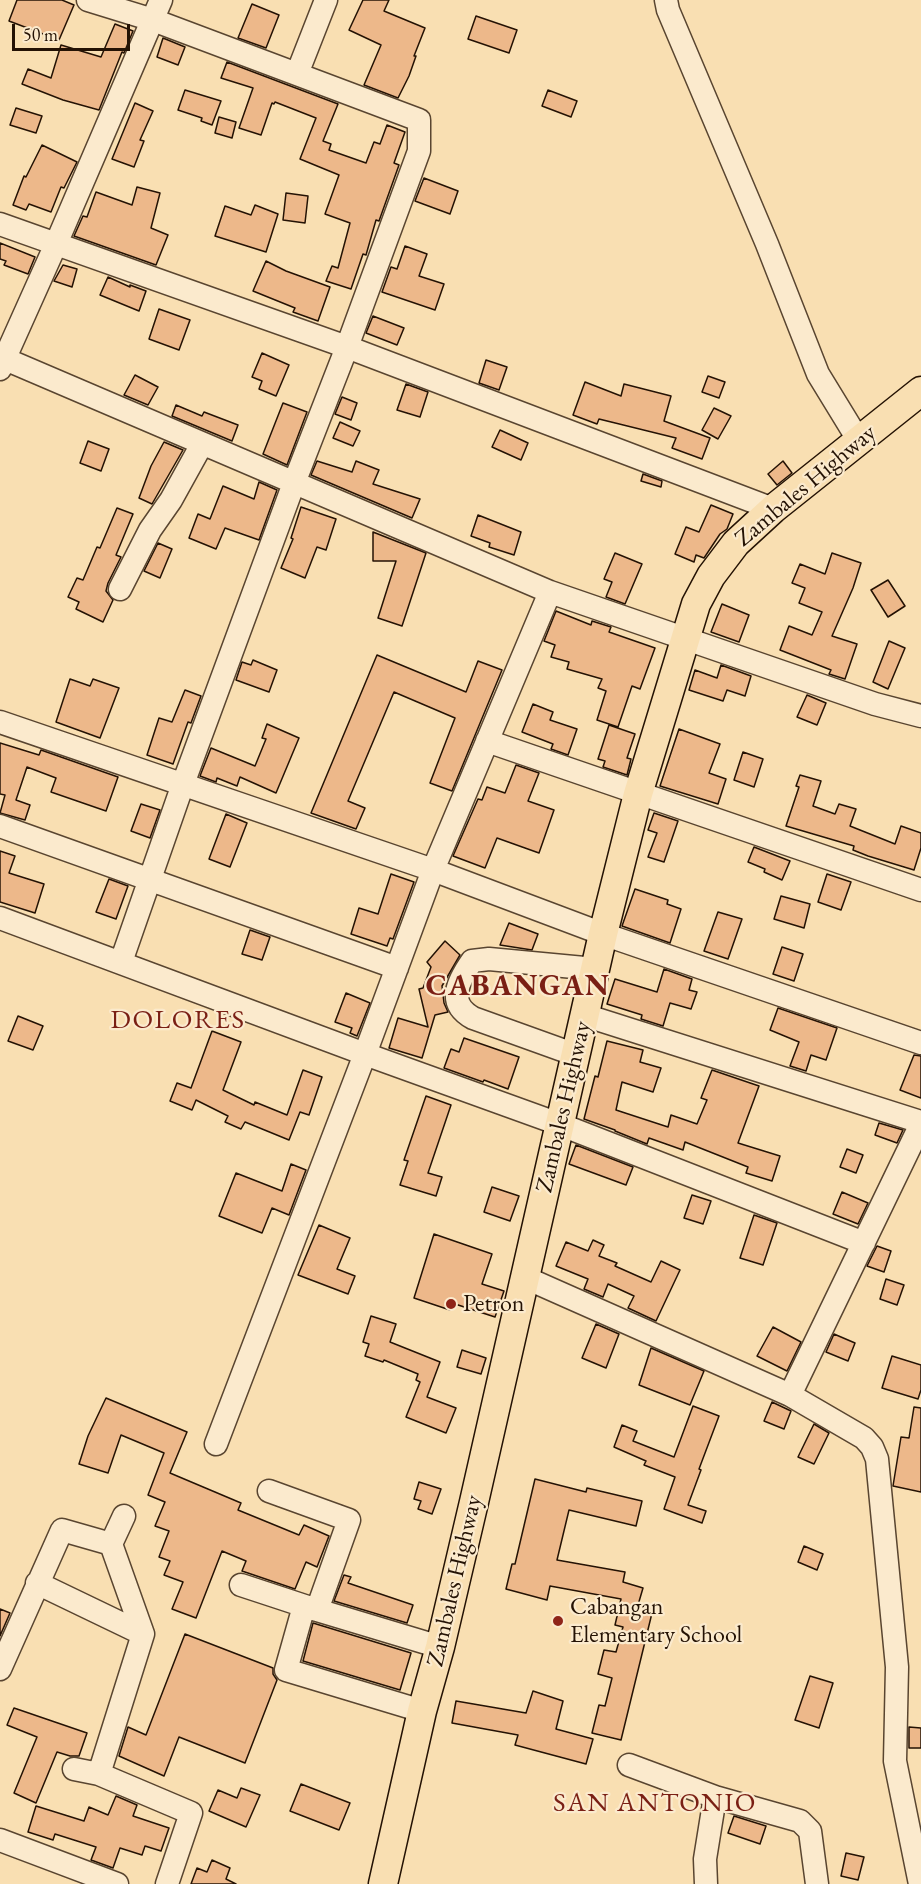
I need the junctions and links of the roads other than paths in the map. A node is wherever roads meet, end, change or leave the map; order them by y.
1 (88, 0) edge
2 (326, 0) edge
3 (666, 0) edge
4 (157, 10) edge
5 (297, 74) junction
6 (0, 224) edge
7 (56, 244) junction
8 (347, 347) junction
9 (2, 364) edge
10 (921, 391) edge
11 (859, 441) junction
12 (202, 444) junction
13 (294, 483) junction
14 (773, 509) junction
15 (120, 590) dead end
16 (550, 591) junction
17 (686, 639) junction
18 (921, 716) edge
19 (0, 722) edge
20 (487, 741) junction
21 (183, 784) junction
22 (638, 794) junction
23 (0, 826) edge
24 (433, 870) junction
25 (150, 879) junction
26 (921, 890) edge
27 (0, 918) edge
28 (603, 934) junction
29 (121, 962) junction
30 (397, 968) junction
31 (595, 969) junction
32 (584, 1015) junction
33 (921, 1043) edge
34 (365, 1054) junction
35 (576, 1055) junction
36 (921, 1123) edge
37 (560, 1124) junction
38 (864, 1243) junction
39 (526, 1278) junction
40 (790, 1395) junction
41 (216, 1444) dead end
42 (269, 1491) dead end
43 (124, 1516) dead end
44 (111, 1544) junction
45 (37, 1583) junction
46 (241, 1585) dead end
47 (310, 1608) junction
48 (143, 1634) junction
49 (440, 1647) junction
50 (0, 1669) edge
51 (422, 1711) junction
52 (629, 1765) dead end
53 (74, 1769) dead end
54 (99, 1774) junction
55 (715, 1797) junction
56 (0, 1840) edge
57 (117, 1884) edge
58 (168, 1884) edge
59 (382, 1884) edge
60 (706, 1884) edge
61 (817, 1884) edge
62 (920, 1884) edge

1 - 4 street
2 - 5 street
3 - 11 street
4 - 5 street
4 - 7 street
5 - 8 street
6 - 7 street
7 - 8 street
7 - 9 street
8 - 13 street
8 - 14 street
9 - 12 street
10 - 11 main road, Zambales Highway
11 - 14 main road, Zambales Highway
12 - 13 street
12 - 15 street
13 - 16 street
13 - 21 street
14 - 17 main road, Zambales Highway
16 - 17 street
16 - 20 street
17 - 18 street
17 - 22 main road, Zambales Highway
19 - 21 street
20 - 22 street
20 - 24 street
21 - 24 street
21 - 25 street
22 - 26 street
22 - 28 main road, Zambales Highway
23 - 25 street
24 - 28 street
24 - 30 street
25 - 29 street
25 - 30 street
27 - 29 street
28 - 31 main road, Zambales Highway
28 - 33 street
29 - 34 street
30 - 34 street
31 - 32 main road, Zambales Highway
31 - 35 street
32 - 35 main road, Zambales Highway
32 - 36 street
34 - 37 street
34 - 41 street
35 - 37 main road, Zambales Highway
36 - 38 street
37 - 38 street
37 - 39 main road, Zambales Highway
38 - 40 street
39 - 40 street
39 - 49 main road, Zambales Highway
40 - 62 street
42 - 47 street
43 - 44 street
44 - 45 street
44 - 48 street
45 - 48 street
45 - 50 street
46 - 47 street
47 - 49 street
47 - 51 street
48 - 54 street
49 - 51 main road, Zambales Highway
51 - 59 main road, Zambales Highway
52 - 55 street
53 - 54 street
54 - 58 street
55 - 60 street
55 - 61 street
56 - 57 street

